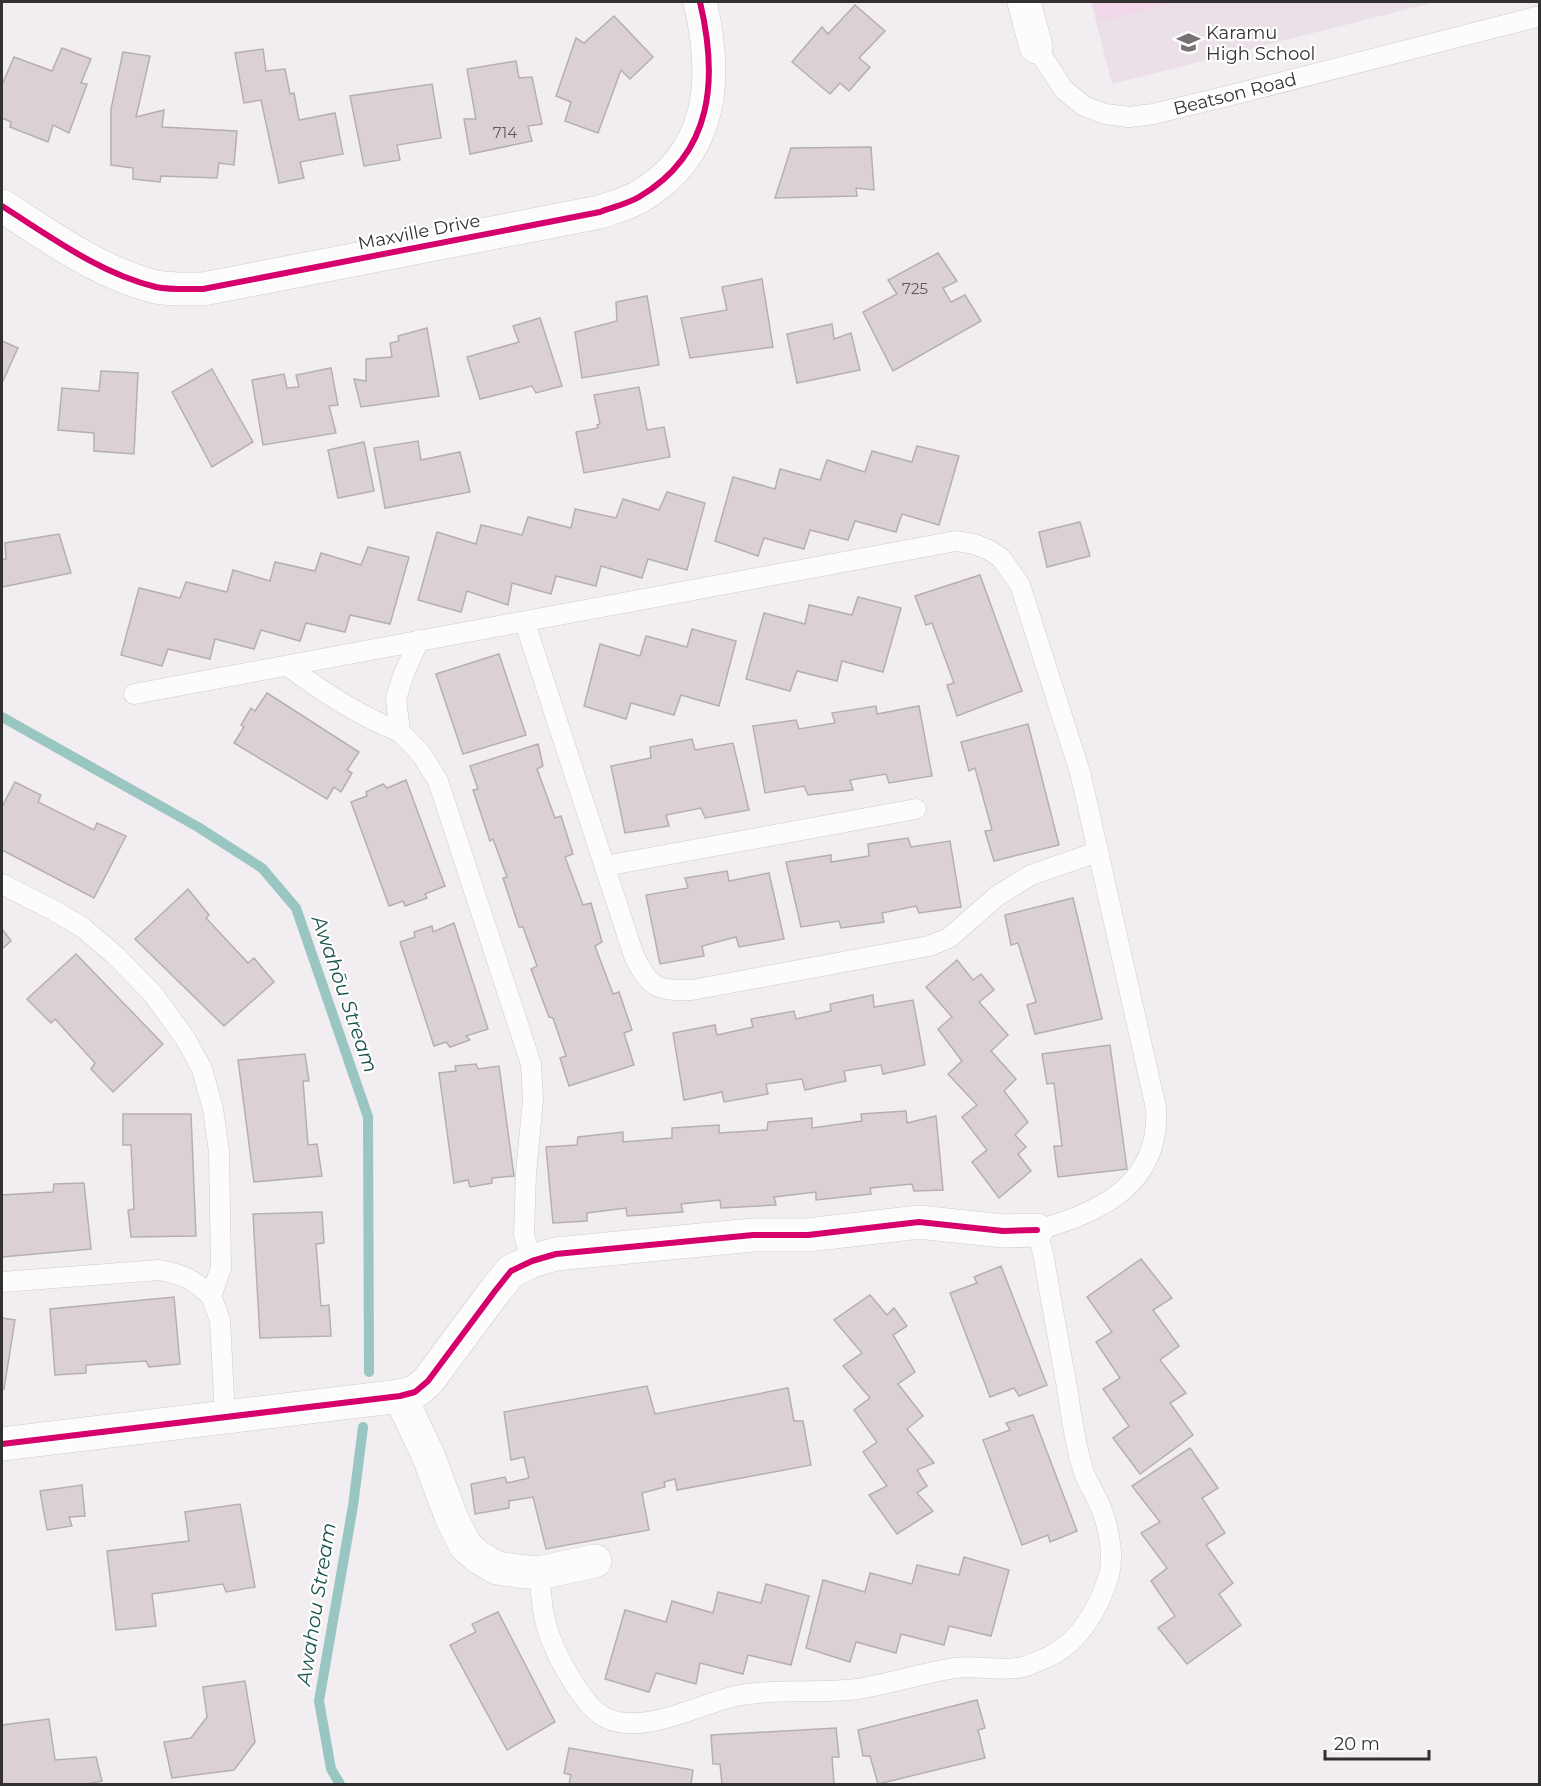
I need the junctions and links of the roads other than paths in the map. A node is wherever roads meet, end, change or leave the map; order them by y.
1 (700, 2) edge
2 (1024, 2) edge
3 (1539, 15) edge
4 (1036, 47) joint
5 (2, 206) edge
6 (525, 623) junction
7 (419, 640) junction
8 (288, 666) junction
9 (134, 694) dead end
10 (400, 732) junction
11 (916, 809) dead end
12 (1097, 852) junction
13 (605, 866) junction
14 (2, 884) edge
15 (1037, 1230) junction
16 (532, 1261) junction
17 (2, 1282) edge
18 (211, 1296) junction
19 (400, 1396) junction
20 (225, 1417) junction
21 (2, 1444) edge
22 (595, 1561) dead end
23 (539, 1573) junction

1 - 5 street, Maxville Drive
2 - 4 street, Beatson Road
3 - 4 lane, Beatson Road
6 - 7 lane
6 - 12 lane
6 - 13 lane
7 - 8 lane
7 - 10 lane
8 - 9 lane
8 - 10 lane
10 - 16 lane
11 - 13 lane
12 - 13 lane
12 - 15 lane
14 - 18 lane
15 - 16 street
15 - 23 lane
16 - 19 street
17 - 18 lane
18 - 20 lane
19 - 20 street
19 - 23 street
20 - 21 street
22 - 23 street

